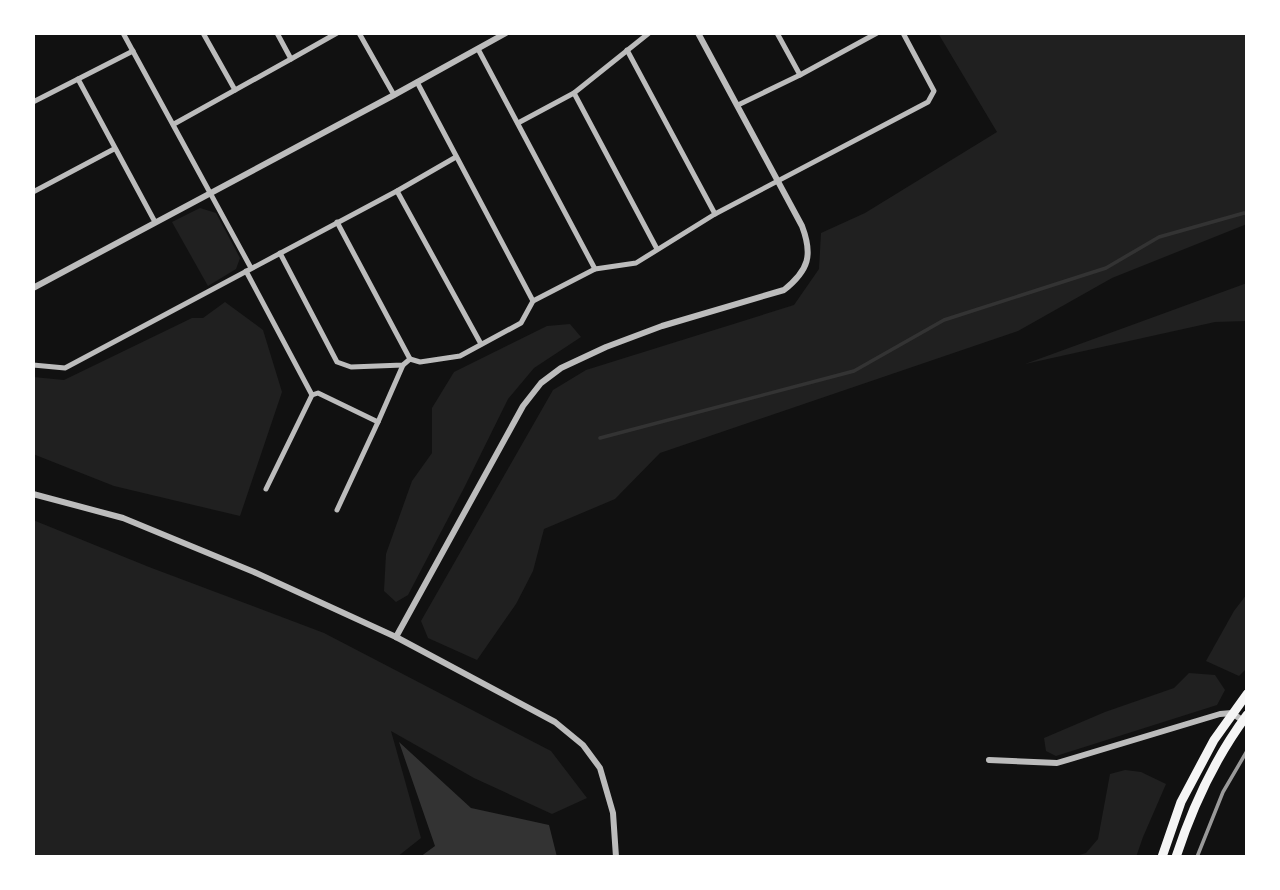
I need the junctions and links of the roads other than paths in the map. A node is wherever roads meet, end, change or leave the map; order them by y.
1 (123, 33) edge
2 (203, 33) edge
3 (277, 33) edge
4 (337, 33) edge
5 (359, 33) edge
6 (506, 33) edge
7 (649, 33) edge
8 (698, 33) edge
9 (777, 33) edge
10 (877, 33) edge
11 (903, 33) edge
12 (478, 49) junction
13 (627, 50) junction
14 (133, 51) junction
15 (291, 59) junction
16 (800, 75) junction
17 (78, 79) junction
18 (417, 82) junction
19 (234, 90) junction
20 (574, 93) junction
21 (394, 95) junction
22 (33, 102) edge
23 (738, 105) junction
24 (518, 123) junction
25 (174, 124) junction
26 (114, 149) junction
27 (456, 157) junction
28 (778, 181) junction
29 (397, 191) junction
30 (33, 192) edge
31 (211, 192) junction
32 (715, 214) junction
33 (155, 222) junction
34 (337, 222) junction
35 (657, 249) junction
36 (280, 253) junction
37 (595, 269) junction
38 (249, 270) junction
39 (33, 288) edge
40 (533, 301) junction
41 (481, 344) junction
42 (410, 359) junction
43 (33, 365) edge
44 (402, 365) junction
45 (312, 395) junction
46 (378, 422) junction
47 (266, 489) dead end
48 (33, 494) edge
49 (337, 510) dead end
50 (396, 637) junction
51 (1247, 694) edge
52 (1232, 713) junction
53 (1245, 718) edge
54 (989, 760) dead end
55 (616, 857) edge
56 (1162, 857) edge
57 (1176, 857) edge

1 - 14 street
2 - 19 street
3 - 15 street
4 - 15 street
5 - 21 street
6 - 12 street
7 - 13 street
8 - 23 street
9 - 16 street
10 - 16 street
11 - 28 street
12 - 18 street
12 - 24 street
13 - 20 street
13 - 32 street
14 - 17 street
14 - 25 street
15 - 19 street
16 - 23 street
17 - 22 street
17 - 26 street
18 - 21 street
18 - 27 street
19 - 25 street
20 - 24 street
20 - 35 street
21 - 31 street
23 - 28 street
24 - 37 street
25 - 31 street
26 - 30 street
26 - 33 street
27 - 29 street
27 - 40 street
28 - 32 street
28 - 50 street
29 - 34 street
29 - 41 street
31 - 33 street
31 - 38 street
32 - 35 street
33 - 39 street
34 - 36 street
34 - 42 street
35 - 37 street
36 - 38 street
36 - 44 street
37 - 40 street
38 - 43 street
38 - 45 street
40 - 41 street
41 - 42 street
42 - 44 street
44 - 46 street
45 - 46 street
45 - 47 street
46 - 49 street
48 - 50 street
50 - 55 street
51 - 52 highway
52 - 53 street
52 - 54 street
52 - 56 highway
53 - 57 highway

